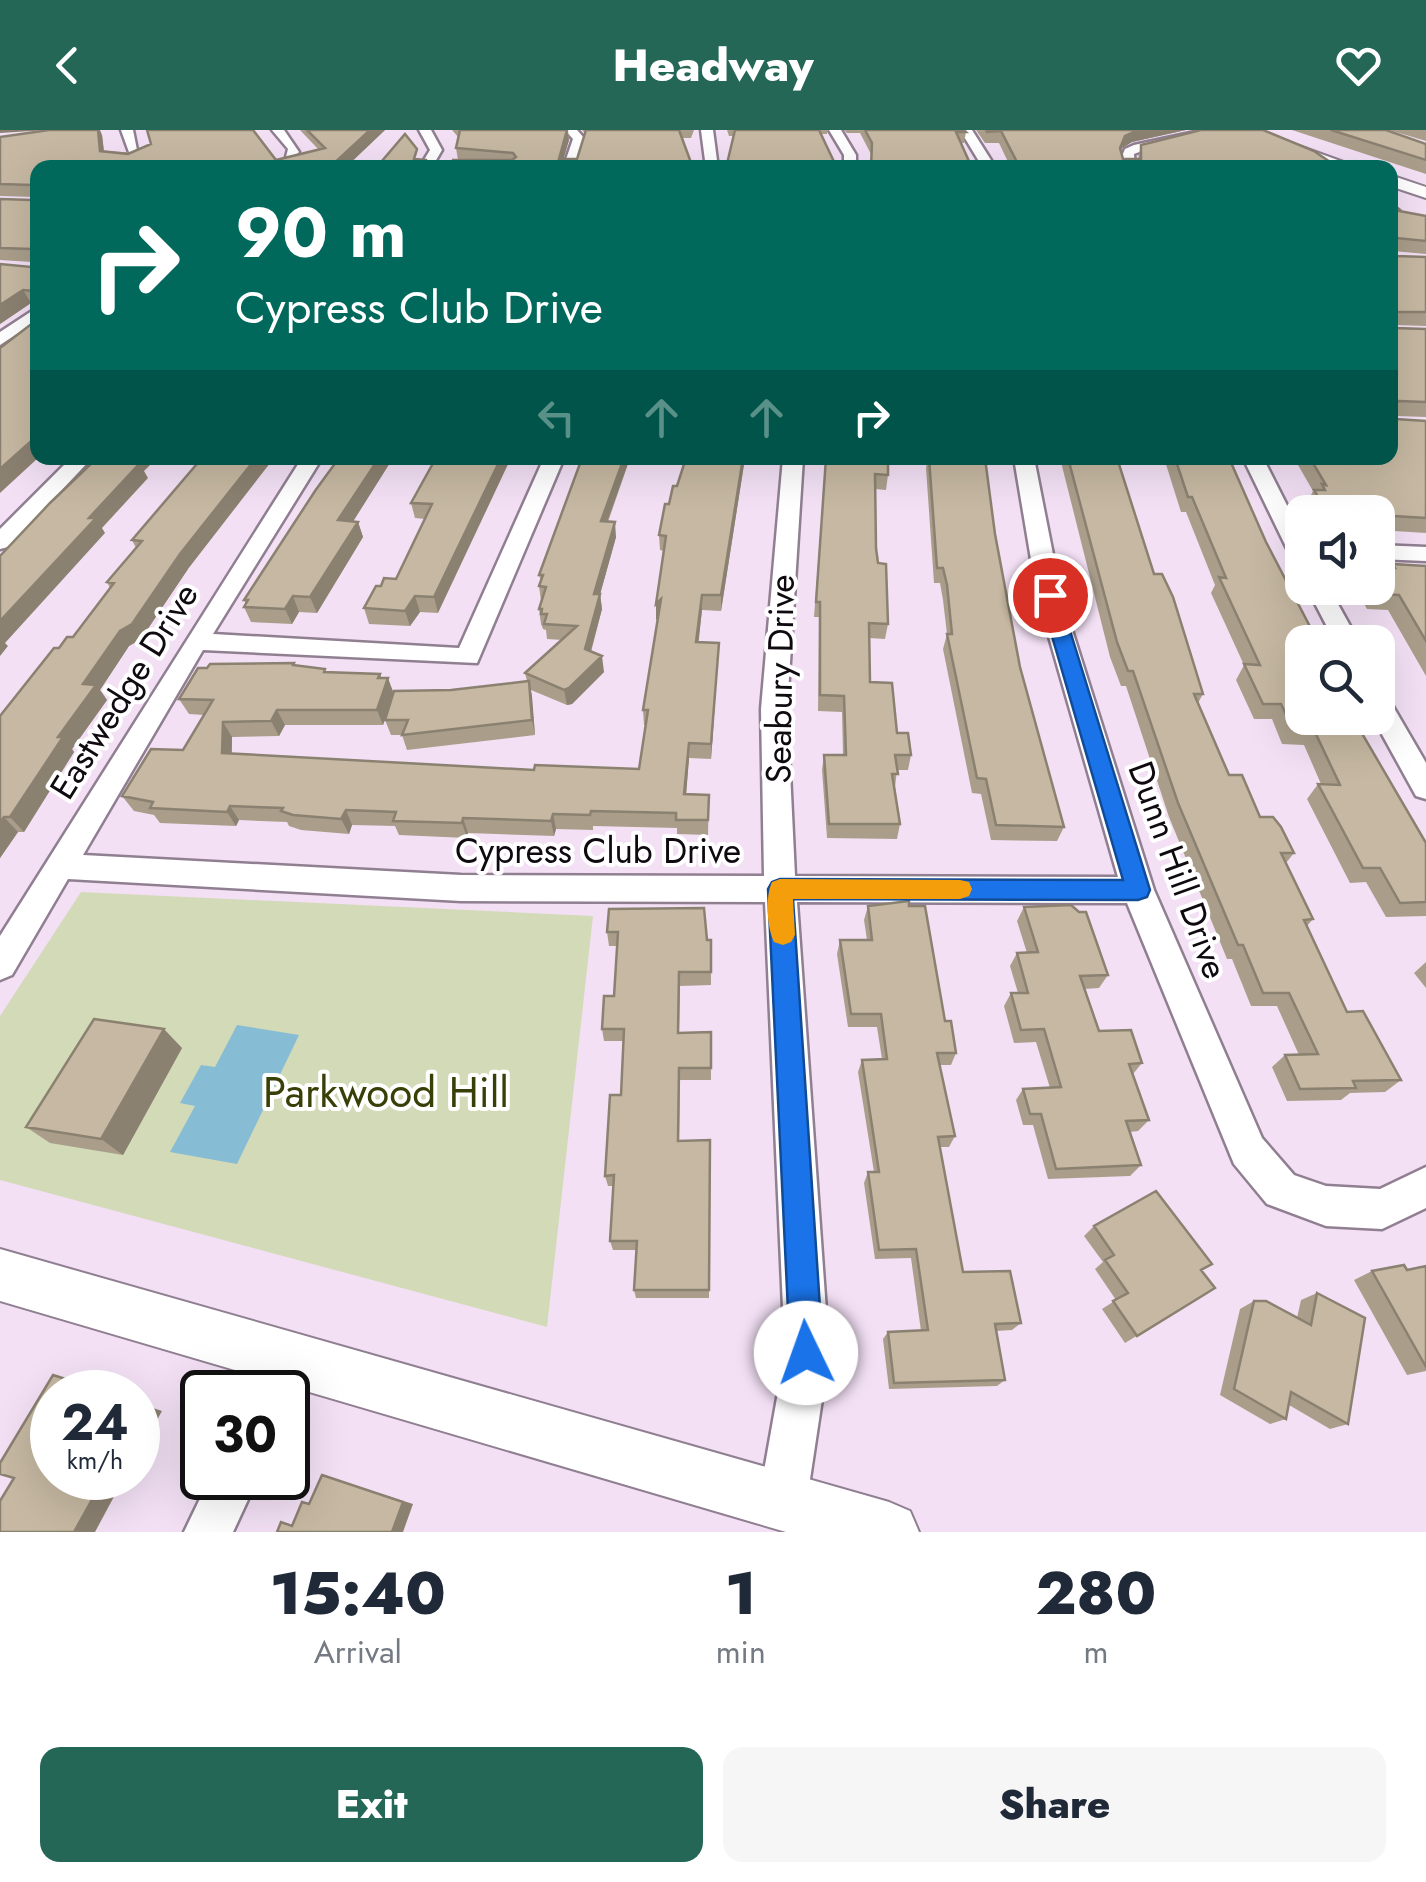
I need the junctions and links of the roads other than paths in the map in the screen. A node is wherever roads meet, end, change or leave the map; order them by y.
1 (127, 130) edge
2 (278, 130) edge
3 (425, 130) edge
4 (571, 130) edge
5 (707, 130) edge
6 (834, 130) edge
7 (966, 130) edge
8 (1220, 130) edge
9 (1241, 130) edge
10 (1142, 136) edge
11 (1159, 141) junction
12 (134, 152) edge
13 (290, 154) edge
14 (430, 160) edge
15 (574, 160) edge
16 (711, 160) edge
17 (850, 160) edge
18 (985, 160) edge
19 (1126, 160) edge
20 (1329, 160) edge
21 (1398, 183) edge
22 (1426, 192) edge
23 (30, 318) edge
24 (0, 340) edge
25 (75, 465) edge
26 (308, 465) edge
27 (551, 465) edge
28 (791, 465) edge
29 (1025, 465) edge
30 (1257, 465) edge
31 (1285, 519) edge
32 (0, 542) edge
33 (1395, 553) edge
34 (1426, 554) edge
35 (196, 641) junction
36 (1395, 732) edge
37 (1426, 788) edge
38 (57, 866) junction
39 (780, 889) junction
40 (1138, 890) junction
41 (0, 965) edge
42 (1426, 1187) edge
43 (0, 1275) edge
44 (269, 1370) edge
45 (310, 1382) edge
46 (783, 1499) junction
47 (224, 1500) edge
48 (208, 1532) edge
49 (889, 1532) edge

1 - 12 street
2 - 13 street
3 - 14 street
4 - 15 street
5 - 16 street
6 - 17 street
7 - 18 street
8 - 11 street
9 - 20 street
10 - 11 street
11 - 19 street
21 - 22 street
23 - 24 street
25 - 32 street
26 - 35 street, Eastwedge Drive
27 - 35 street
28 - 39 street, Seabury Drive
29 - 40 street, Dunn Hill Drive
30 - 31 street
33 - 34 street
35 - 38 street, Eastwedge Drive
36 - 37 street
38 - 39 street, Cypress Club Drive
38 - 41 street, Eastwedge Drive
39 - 40 street, Cypress Club Drive
39 - 46 street, Seabury Drive
40 - 42 street, Dunn Hill Drive
43 - 44 street
45 - 46 street
46 - 49 street
47 - 48 street

